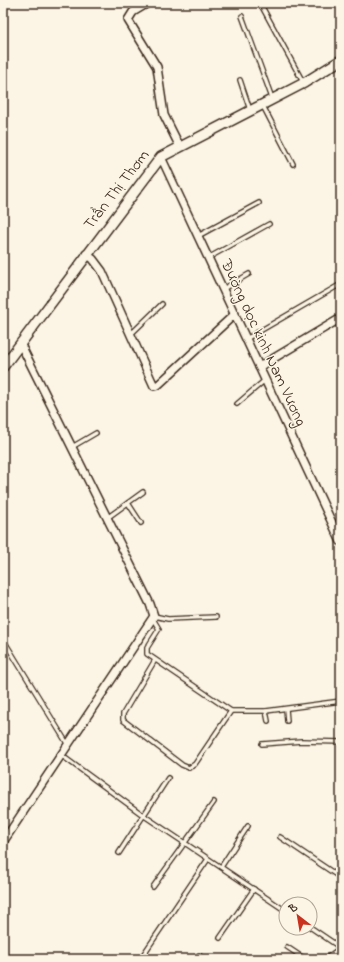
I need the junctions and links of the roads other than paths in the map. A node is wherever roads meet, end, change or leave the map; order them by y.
1 (148, 3) edge
2 (260, 3) edge
3 (242, 16) dead end
4 (341, 60) edge
5 (240, 80) dead end
6 (304, 83) junction
7 (272, 98) junction
8 (262, 103) junction
9 (250, 110) junction
10 (180, 147) junction
11 (161, 157) junction
12 (293, 164) dead end
13 (259, 204) dead end
14 (269, 224) dead end
15 (198, 236) junction
16 (86, 254) junction
17 (208, 258) junction
18 (250, 274) dead end
19 (341, 284) edge
20 (223, 289) junction
21 (162, 304) dead end
22 (235, 314) junction
23 (341, 318) edge
24 (130, 336) junction
25 (246, 339) junction
26 (21, 345) junction
27 (3, 366) edge
28 (259, 367) junction
29 (265, 380) junction
30 (237, 404) dead end
31 (96, 433) dead end
32 (72, 447) junction
33 (143, 492) dead end
34 (128, 503) junction
35 (107, 518) junction
36 (141, 523) dead end
37 (341, 542) edge
38 (216, 617) dead end
39 (154, 618) junction
40 (3, 639) edge
41 (155, 660) junction
42 (341, 701) edge
43 (286, 708) junction
44 (231, 711) junction
45 (266, 711) junction
46 (268, 721) dead end
47 (288, 721) dead end
48 (341, 742) edge
49 (262, 744) dead end
50 (68, 745) junction
51 (61, 755) junction
52 (168, 778) dead end
53 (214, 802) dead end
54 (143, 815) junction
55 (248, 826) dead end
56 (280, 837) dead end
57 (3, 842) edge
58 (185, 844) junction
59 (119, 853) dead end
60 (208, 859) junction
61 (220, 868) junction
62 (341, 878) edge
63 (153, 887) dead end
64 (254, 889) junction
65 (278, 906) edge
66 (318, 933) edge
67 (220, 938) dead end
68 (287, 947) dead end
69 (341, 950) edge
70 (143, 955) dead end
71 (193, 959) edge
72 (204, 959) edge
73 (305, 959) edge
74 (330, 959) edge

1 - 10 street
2 - 6 lane
3 - 7 lane
4 - 6 street, Trần Thị Thơm
5 - 9 lane
6 - 7 street, Trần Thị Thơm
7 - 8 street, Trần Thị Thơm
8 - 9 street, Trần Thị Thơm
8 - 12 lane
9 - 10 street, Trần Thị Thơm
10 - 11 street, Trần Thị Thơm
11 - 15 street, Đường dọc kinh Nam Vương
11 - 16 street, Trần Thị Thơm
13 - 15 lane
14 - 17 lane
15 - 17 street, Đường dọc kinh Nam Vương
16 - 24 street
16 - 26 street, Trần Thị Thơm
17 - 20 street, Đường dọc kinh Nam Vương
18 - 20 lane
19 - 25 lane
20 - 22 street, Đường dọc kinh Nam Vương
21 - 24 lane
22 - 24 street
22 - 25 street, Đường dọc kinh Nam Vương
23 - 28 street
25 - 28 street, Đường dọc kinh Nam Vương
26 - 27 street, Trần Thị Thơm
26 - 32 street
28 - 29 street, Đường dọc kinh Nam Vương
29 - 30 lane
29 - 37 street, Đường dọc kinh Nam Vương
31 - 32 lane
32 - 35 street
33 - 34 lane
34 - 35 lane
34 - 36 lane
35 - 39 street
38 - 39 lane
39 - 41 lane
39 - 50 street
40 - 50 lane
41 - 44 lane
41 - 44 lane
42 - 43 lane
43 - 45 lane
43 - 47 lane
44 - 45 lane
45 - 46 lane
48 - 49 lane
50 - 51 street
51 - 54 lane
51 - 57 street
52 - 54 lane
53 - 58 lane
54 - 58 lane
54 - 59 lane
55 - 61 lane
56 - 62 lane
58 - 60 lane
58 - 63 lane
60 - 61 lane
60 - 70 lane
61 - 64 lane
64 - 65 lane
64 - 67 lane
66 - 69 lane
68 - 73 lane
69 - 74 street
71 - 72 lane

